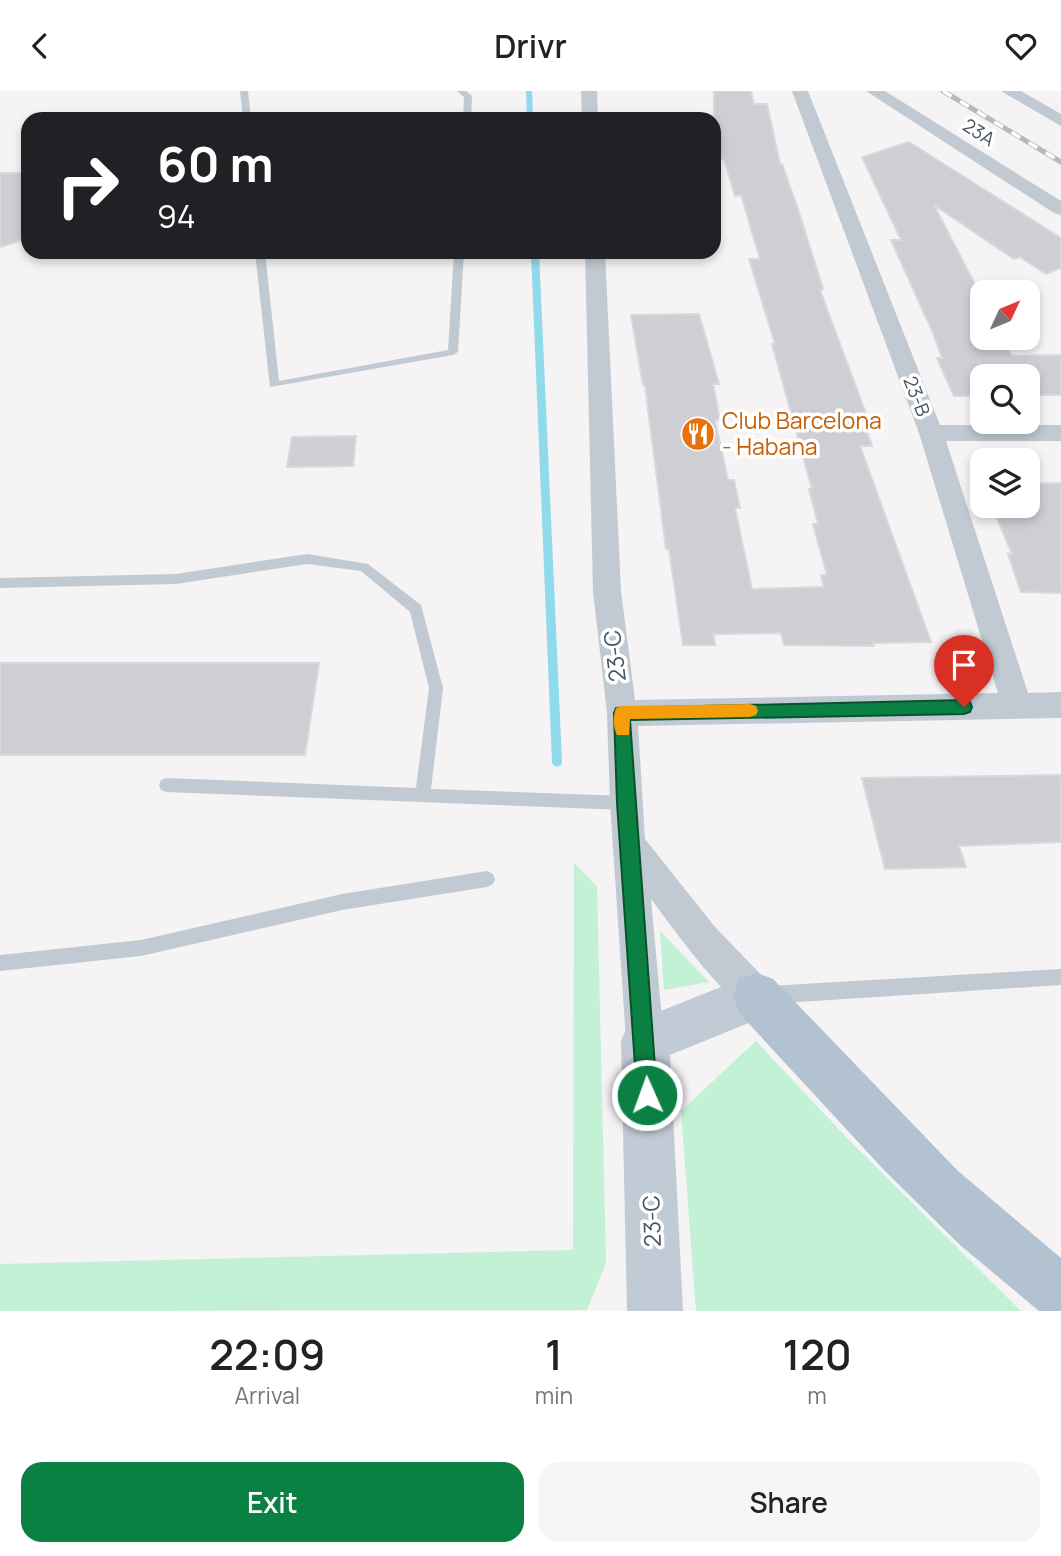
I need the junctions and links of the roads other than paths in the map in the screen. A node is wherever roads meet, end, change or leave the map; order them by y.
1 (244, 91) edge
2 (461, 91) edge
3 (589, 91) edge
4 (800, 91) edge
5 (874, 91) edge
6 (1009, 91) edge
7 (246, 112) edge
8 (467, 112) edge
9 (590, 112) edge
10 (1061, 121) edge
11 (1061, 209) edge
12 (261, 259) edge
13 (459, 259) edge
14 (595, 259) edge
15 (931, 433) junction
16 (1061, 433) edge
17 (0, 583) edge
18 (1061, 705) edge
19 (1017, 706) junction
20 (622, 713) junction
21 (166, 785) dead end
22 (423, 794) junction
23 (626, 803) junction
24 (630, 845) junction
25 (487, 879) dead end
26 (0, 963) edge
27 (1061, 977) edge
28 (756, 996) junction
29 (645, 1041) junction
30 (1061, 1293) edge
31 (655, 1311) edge

1 - 7 lane
2 - 8 lane
3 - 9 street
4 - 15 street, 23-B
5 - 11 street, 23A
6 - 10 street
12 - 13 lane
14 - 20 street, 23-C
15 - 16 street
15 - 19 street, 23-B
17 - 22 lane
18 - 19 street
19 - 20 street
20 - 23 street, 23-C
21 - 22 lane
22 - 23 lane
23 - 24 street, 23-C
24 - 28 street
24 - 29 street, 23-C
25 - 26 lane
27 - 28 lane
28 - 29 street
28 - 30 main road
29 - 31 street, 23-C

